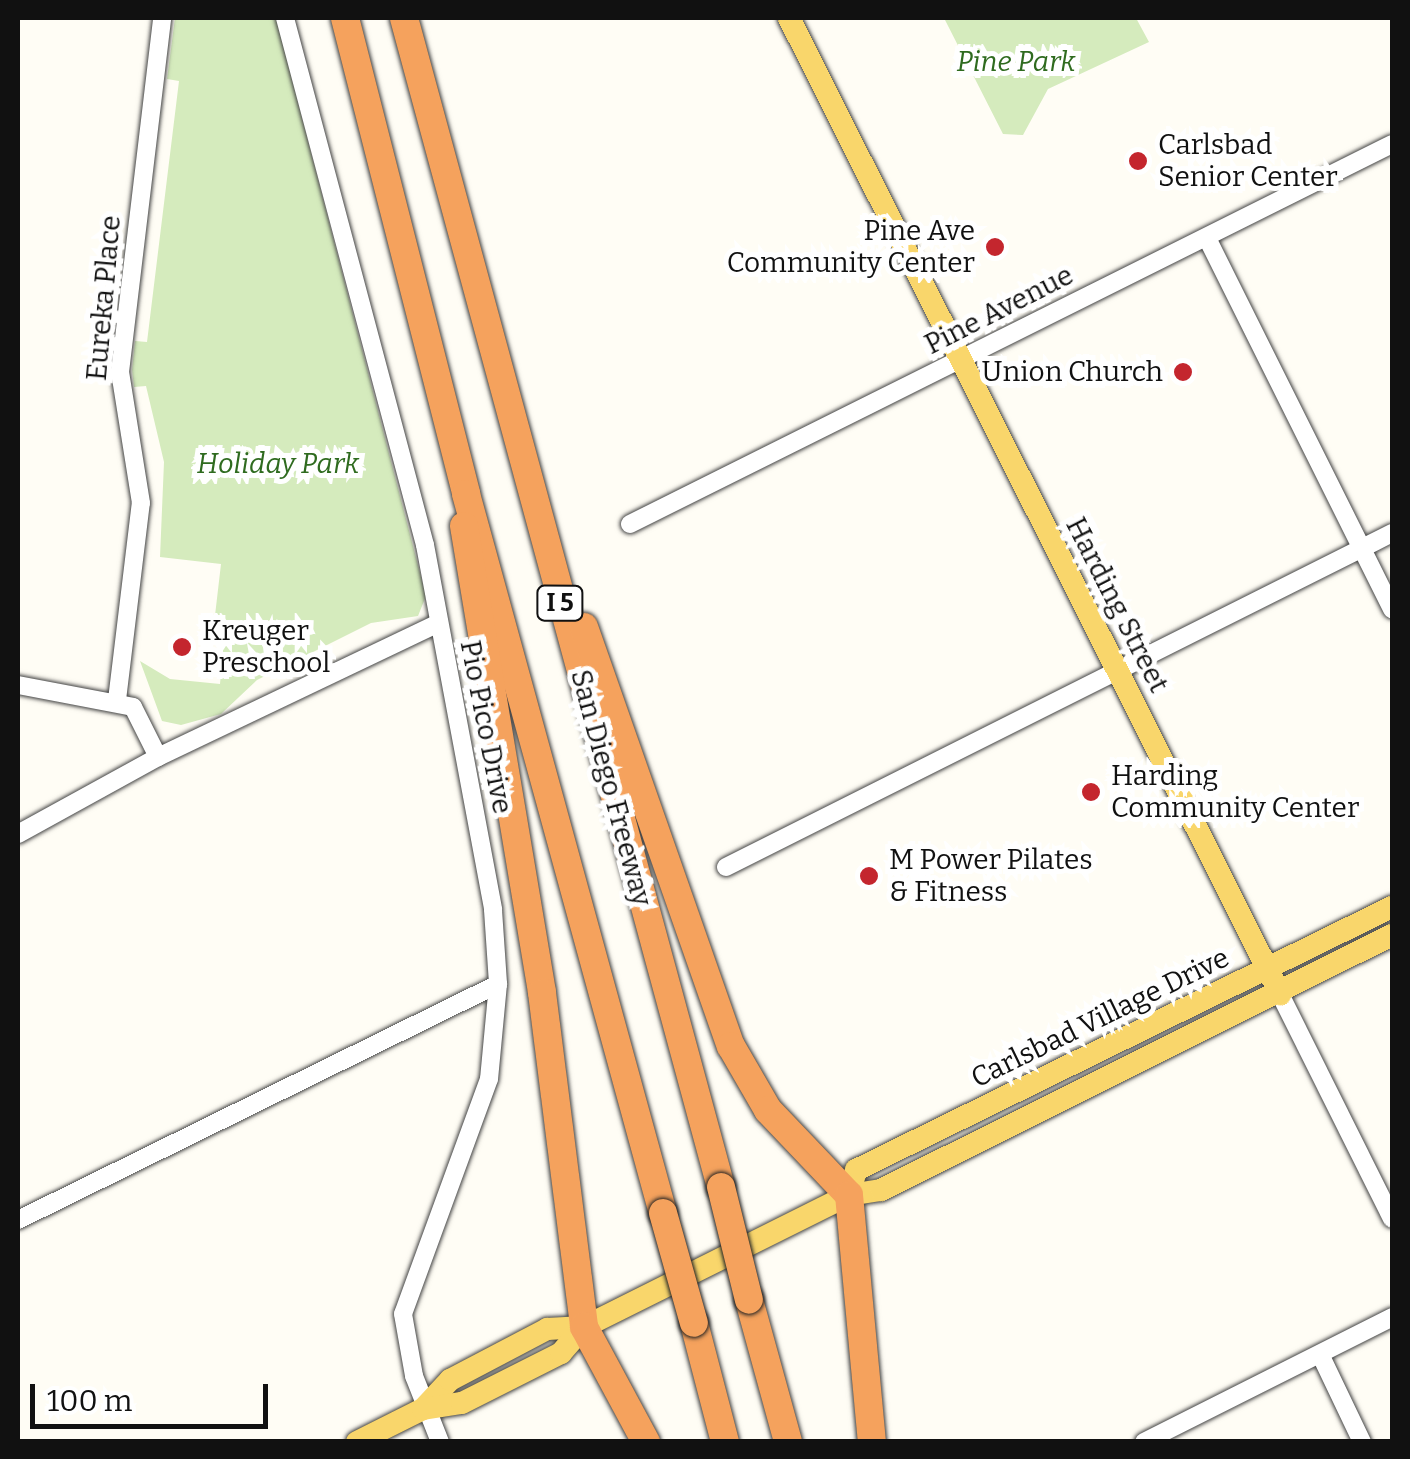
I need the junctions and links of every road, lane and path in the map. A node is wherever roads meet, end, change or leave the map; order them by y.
1 (162, 18) edge
2 (285, 18) edge
3 (345, 18) edge
4 (404, 18) edge
5 (789, 18) edge
6 (1392, 144) edge
7 (1207, 238) junction
8 (961, 360) junction
9 (514, 430) junction
10 (466, 494) junction
11 (630, 524) dead end
12 (1392, 533) edge
13 (1361, 548) junction
14 (1392, 609) edge
15 (439, 623) junction
16 (1117, 671) junction
17 (18, 685) edge
18 (116, 700) junction
19 (158, 757) junction
20 (18, 834) edge
21 (726, 867) dead end
22 (1392, 907) edge
23 (1392, 935) edge
24 (1267, 969) junction
25 (498, 984) junction
26 (1280, 994) junction
27 (1052, 1076) junction
28 (1005, 1099) junction
29 (1032, 1117) junction
30 (990, 1138) junction
31 (848, 1194) junction
32 (1392, 1218) edge
33 (18, 1220) edge
34 (1392, 1317) edge
35 (584, 1327) junction
36 (1320, 1354) junction
37 (423, 1409) junction
38 (357, 1442) edge
39 (440, 1442) edge
40 (646, 1442) edge
41 (725, 1442) edge
42 (788, 1442) edge
43 (872, 1442) edge
44 (1144, 1442) edge
45 (1362, 1442) edge

1 - 18 street, Eureka Place
2 - 15 street, Pio Pico Drive
3 - 10 highway, I 5
4 - 9 highway, San Diego Freeway / I 5
5 - 8 main road, Harding Street
6 - 7 street, Pine Avenue
7 - 8 street, Pine Avenue
7 - 13 street
8 - 11 street, Pine Avenue
8 - 16 main road, Harding Street
9 - 31 highway
9 - 42 highway, San Diego Freeway / I 5, bridge
10 - 35 highway
10 - 41 highway, I 5, bridge
12 - 13 street
13 - 14 street
13 - 16 street
15 - 19 street
15 - 25 street, Pio Pico Drive
16 - 21 street
16 - 24 main road, Harding Street
17 - 18 street
18 - 19 street
19 - 20 street
22 - 24 main road, Carlsbad Village Drive
23 - 26 main road, Carlsbad Village Drive
24 - 26 main road, Harding Street
24 - 27 main road, Carlsbad Village Drive
25 - 33 street
25 - 37 street, Pio Pico Drive
26 - 29 main road, Carlsbad Village Drive
26 - 32 street, Harding Street
27 - 28 main road, Carlsbad Village Drive
27 - 29 main road
28 - 30 main road
28 - 31 main road, Carlsbad Village Drive
29 - 30 main road, Carlsbad Village Drive
30 - 31 main road, Carlsbad Village Drive
31 - 35 main road, Carlsbad Village Drive
31 - 43 highway
34 - 36 street
35 - 37 main road, Carlsbad Village Drive
35 - 40 highway
36 - 44 street
36 - 45 street
37 - 38 main road, Carlsbad Village Drive
37 - 39 street, Pio Pico Drive

